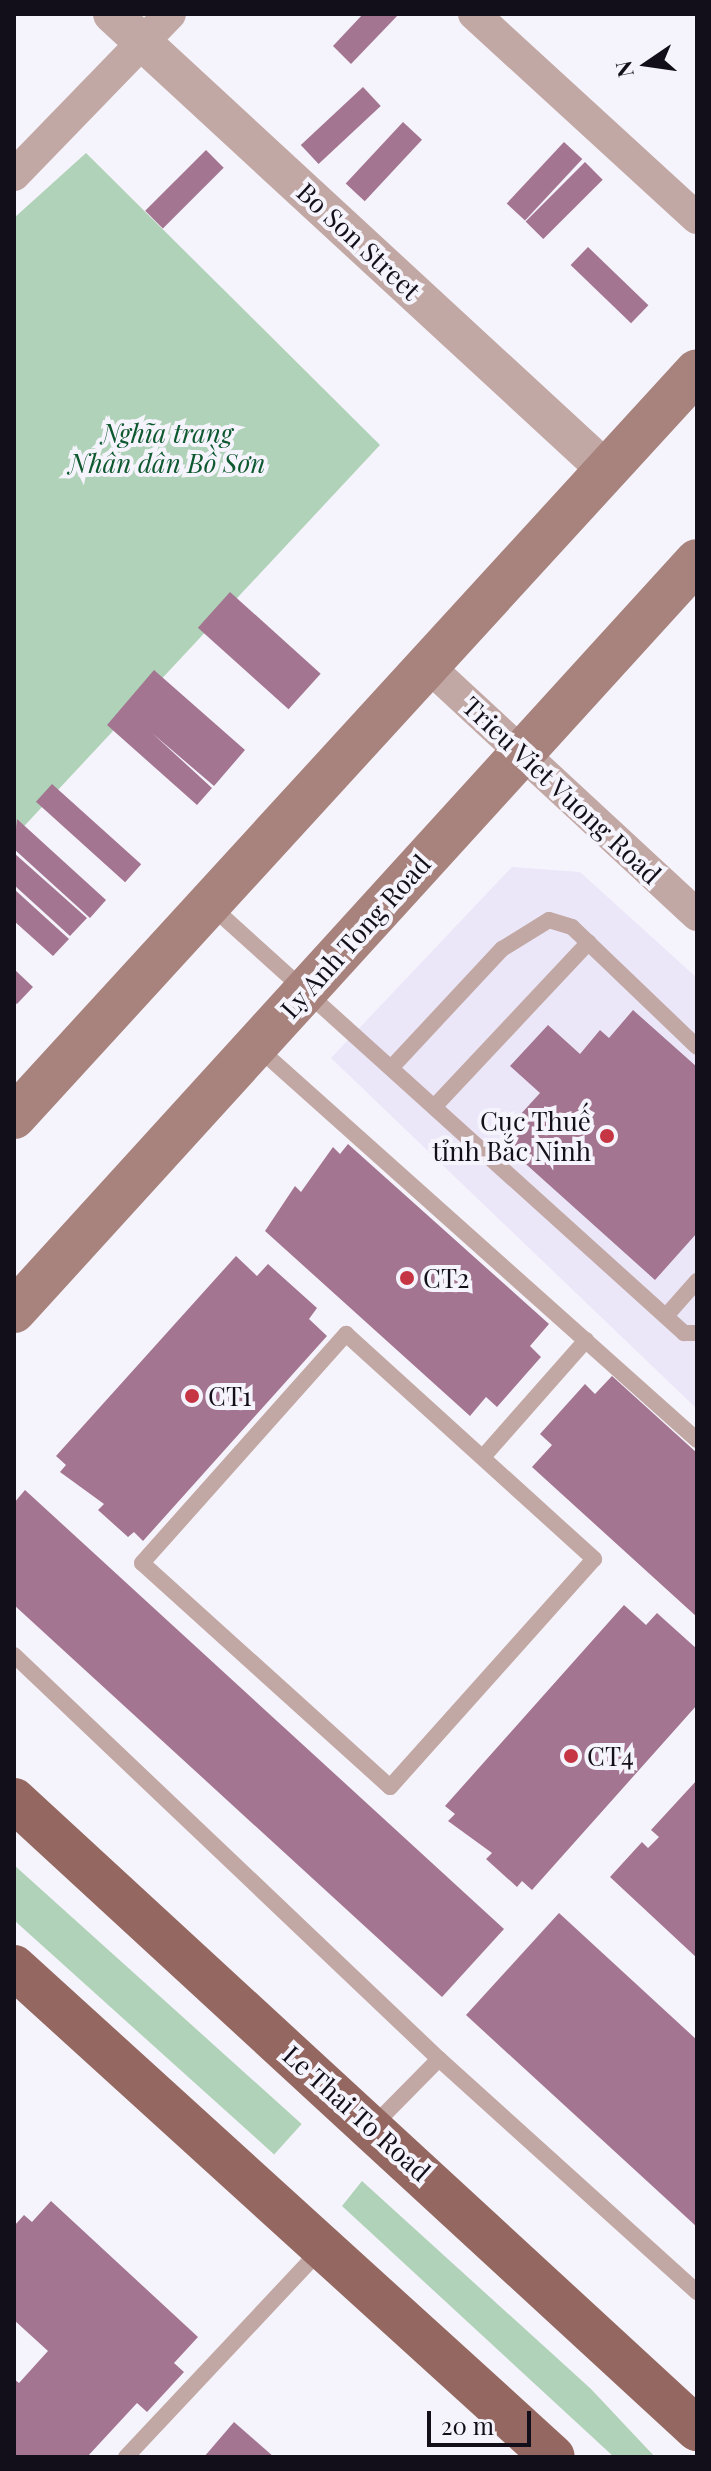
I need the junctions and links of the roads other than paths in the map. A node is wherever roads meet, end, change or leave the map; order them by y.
1 (112, 14) edge
2 (170, 14) edge
3 (474, 14) edge
4 (143, 42) junction
5 (14, 175) edge
6 (697, 218) edge
7 (697, 371) edge
8 (605, 469) junction
9 (697, 561) edge
10 (427, 665) junction
11 (519, 752) junction
12 (209, 904) junction
13 (697, 915) edge
14 (589, 942) junction
15 (305, 990) junction
16 (256, 1045) junction
17 (697, 1047) edge
18 (391, 1068) junction
19 (434, 1107) junction
20 (14, 1117) edge
21 (697, 1281) edge
22 (14, 1311) edge
23 (666, 1316) junction
24 (697, 1333) edge
25 (586, 1340) junction
26 (697, 1440) edge
27 (483, 1457) junction
28 (14, 1655) edge
29 (14, 1800) edge
30 (14, 1967) edge
31 (439, 2059) junction
32 (372, 2127) junction
33 (324, 2246) junction
34 (697, 2292) edge
35 (697, 2429) edge
36 (126, 2457) edge
37 (553, 2457) edge

1 - 4 street, Bo Son Street
2 - 4 street
3 - 6 street
4 - 5 street
4 - 8 street, Bo Son Street
7 - 8 main road
8 - 10 main road
9 - 11 main road, Ly Anh Tong Road
10 - 11 street, Trieu Viet Vuong Road
10 - 12 main road
11 - 13 street, Trieu Viet Vuong Road
11 - 15 main road, Ly Anh Tong Road
12 - 15 lane
12 - 20 main road
14 - 17 lane
14 - 18 lane
14 - 19 lane
15 - 16 main road, Ly Anh Tong Road
15 - 18 lane
16 - 22 main road, Ly Anh Tong Road
16 - 25 lane
18 - 19 lane
19 - 23 lane
21 - 23 lane
23 - 24 lane
25 - 26 lane
25 - 27 lane
27 - 27 lane
28 - 31 lane
29 - 32 main road, Le Thai To Road
30 - 33 main road
31 - 32 lane
31 - 34 lane
32 - 35 main road, Le Thai To Road
33 - 36 lane
33 - 37 main road

